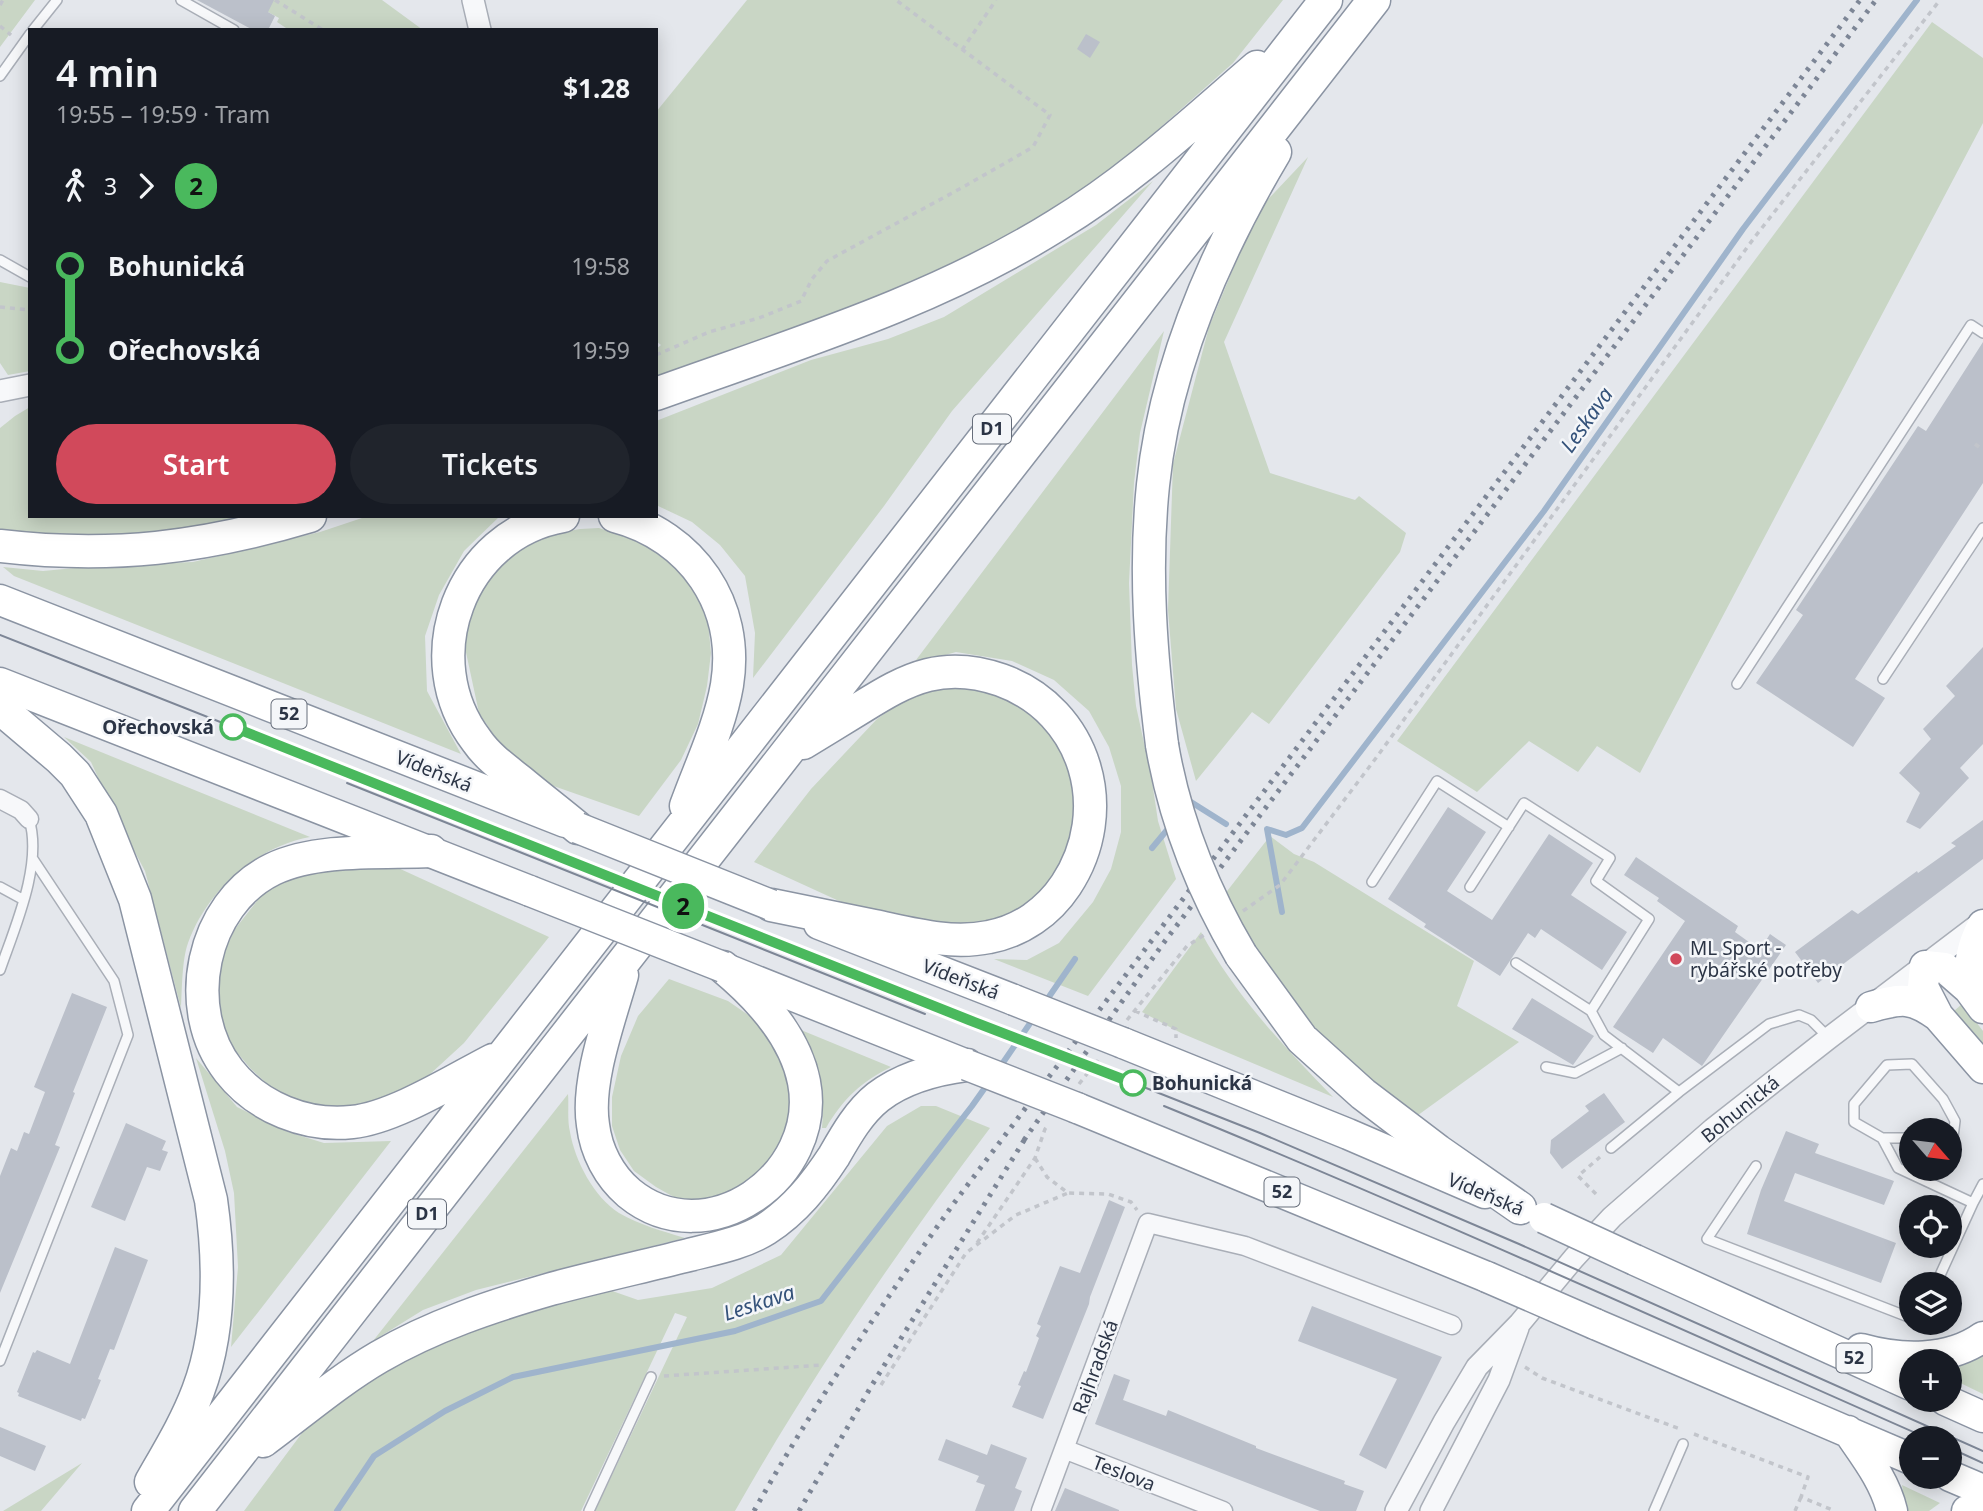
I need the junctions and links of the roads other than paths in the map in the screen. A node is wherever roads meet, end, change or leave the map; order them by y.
1 (57, 0) edge
2 (181, 0) edge
3 (473, 0) edge
4 (1374, 0) edge
5 (1317, 11) edge
6 (34, 28) edge
7 (230, 28) edge
8 (480, 28) edge
9 (28, 36) edge
10 (1339, 44) junction
11 (0, 76) edge
12 (0, 260) edge
13 (28, 276) edge
14 (1983, 333) edge
15 (28, 385) edge
16 (0, 391) edge
17 (658, 393) edge
18 (303, 518) edge
19 (556, 518) edge
20 (622, 518) edge
21 (1983, 528) edge
22 (0, 547) edge
23 (0, 600) edge
24 (1883, 679) dead end
25 (0, 683) edge
26 (1737, 684) dead end
27 (0, 708) edge
28 (787, 752) junction
29 (0, 799) edge
30 (29, 819) joint
31 (1509, 827) junction
32 (578, 828) junction
33 (675, 835) junction
34 (430, 851) junction
35 (33, 859) junction
36 (1372, 882) dead end
37 (0, 887) edge
38 (1470, 887) dead end
39 (24, 900) junction
40 (771, 905) junction
41 (1983, 923) edge
42 (626, 960) junction
43 (1516, 963) dead end
44 (1925, 966) junction
45 (723, 967) junction
46 (0, 970) edge
47 (1976, 998) edge
48 (1871, 1007) junction
49 (1591, 1011) junction
50 (1938, 1016) junction
51 (1829, 1038) junction
52 (1622, 1048) junction
53 (503, 1055) junction
54 (967, 1065) junction
55 (1546, 1067) dead end
56 (1983, 1068) edge
57 (1679, 1092) junction
58 (1954, 1118) edge
59 (1882, 1138) junction
60 (1899, 1138) edge
61 (1611, 1147) road end
62 (1756, 1166) dead end
63 (1983, 1184) edge
64 (1973, 1203) junction
65 (1532, 1213) junction
66 (1941, 1272) edge
67 (1899, 1313) edge
68 (1520, 1323) junction
69 (1452, 1325) dead end
70 (1796, 1332) junction
71 (1983, 1337) edge
72 (0, 1361) edge
73 (651, 1377) road end
74 (1899, 1379) edge
75 (1962, 1408) edge
76 (1983, 1418) edge
77 (1849, 1431) junction
78 (1683, 1444) dead end
79 (1064, 1450) junction
80 (1899, 1454) edge
81 (228, 1468) junction
82 (1962, 1481) edge
83 (1983, 1490) edge
84 (1983, 1509) edge
85 (134, 1511) edge
86 (148, 1511) edge
87 (195, 1511) edge
88 (589, 1511) edge
89 (1041, 1511) edge
90 (1223, 1511) edge
91 (1396, 1511) edge
92 (1431, 1511) edge
93 (1654, 1511) edge
94 (1892, 1511) edge
95 (1967, 1511) edge

1 - 6 lane
2 - 7 lane
3 - 8 street
4 - 10 highway, D1
5 - 17 highway
5 - 33 highway, D1
9 - 11 lane
10 - 28 highway, D1
10 - 65 highway, bridge
12 - 13 lane
14 - 26 lane
15 - 16 street
18 - 22 highway
19 - 32 highway
20 - 33 highway
21 - 24 lane
23 - 32 highway, Vídeňská / 52
25 - 34 highway, 52
27 - 85 highway
28 - 40 highway
28 - 42 highway, D1
29 - 30 street
30 - 35 lane
31 - 36 lane
31 - 38 lane
31 - 49 lane
32 - 40 highway, Vídeňská / 52, bridge
33 - 53 highway, D1
34 - 45 highway, 52, bridge
34 - 53 highway
35 - 39 lane
35 - 72 lane
37 - 39 lane
39 - 46 lane
40 - 65 highway, Vídeňská / 52, bridge
41 - 44 street, Bohunická
41 - 47 highway
42 - 45 highway
42 - 81 highway, D1
43 - 49 lane
44 - 47 highway
44 - 48 street, Bohunická
44 - 50 highway
45 - 54 highway, 52
48 - 50 highway
48 - 51 street, Bohunická
49 - 52 lane
50 - 56 highway
51 - 57 lane
51 - 68 street, Bohunická
52 - 55 lane
52 - 57 lane
53 - 86 highway, D1
54 - 77 highway, 52, bridge
54 - 81 highway
57 - 61 lane
58 - 59 lane
59 - 60 lane
59 - 64 lane
62 - 67 lane
63 - 64 lane
64 - 66 lane
65 - 70 highway, Vídeňská / 52, bridge
68 - 91 street, Bohunická
68 - 92 street, Bohunická
69 - 79 street, Rajhradská
70 - 71 highway
70 - 74 highway, Vídeňská / 52
73 - 88 lane
75 - 76 highway
77 - 80 highway, 52
77 - 94 highway
78 - 93 lane
79 - 89 street, Rajhradská
79 - 90 street, Teslova
81 - 87 highway, D1
82 - 83 highway
84 - 95 highway

